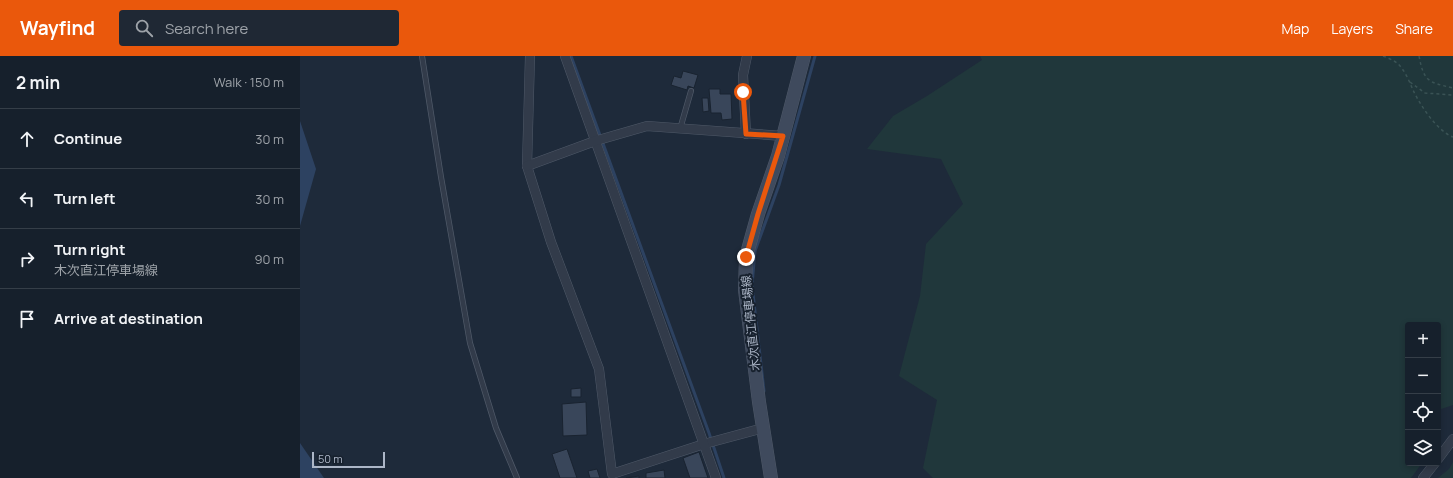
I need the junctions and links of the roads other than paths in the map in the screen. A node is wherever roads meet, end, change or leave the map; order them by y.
1 (422, 56) edge
2 (530, 56) edge
3 (565, 56) edge
4 (747, 56) edge
5 (804, 56) edge
6 (691, 91) dead end
7 (680, 129) junction
8 (746, 134) junction
9 (783, 136) junction
10 (595, 141) junction
11 (527, 166) junction
12 (763, 428) junction
13 (1453, 439) edge
14 (704, 444) junction
15 (1441, 455) edge
16 (1433, 466) edge
17 (517, 478) edge
18 (716, 478) edge
19 (771, 478) edge
20 (1423, 478) edge

1 - 17 lane
2 - 11 street
3 - 10 street
4 - 8 street
5 - 9 main road, 木次直江停車場線
6 - 7 lane
7 - 8 street
7 - 10 street
8 - 9 street
9 - 12 main road, 木次直江停車場線
10 - 11 street
10 - 14 street
11 - 14 street
12 - 14 street
12 - 19 main road, 木次直江停車場線
13 - 15 street
14 - 18 street
16 - 20 street

